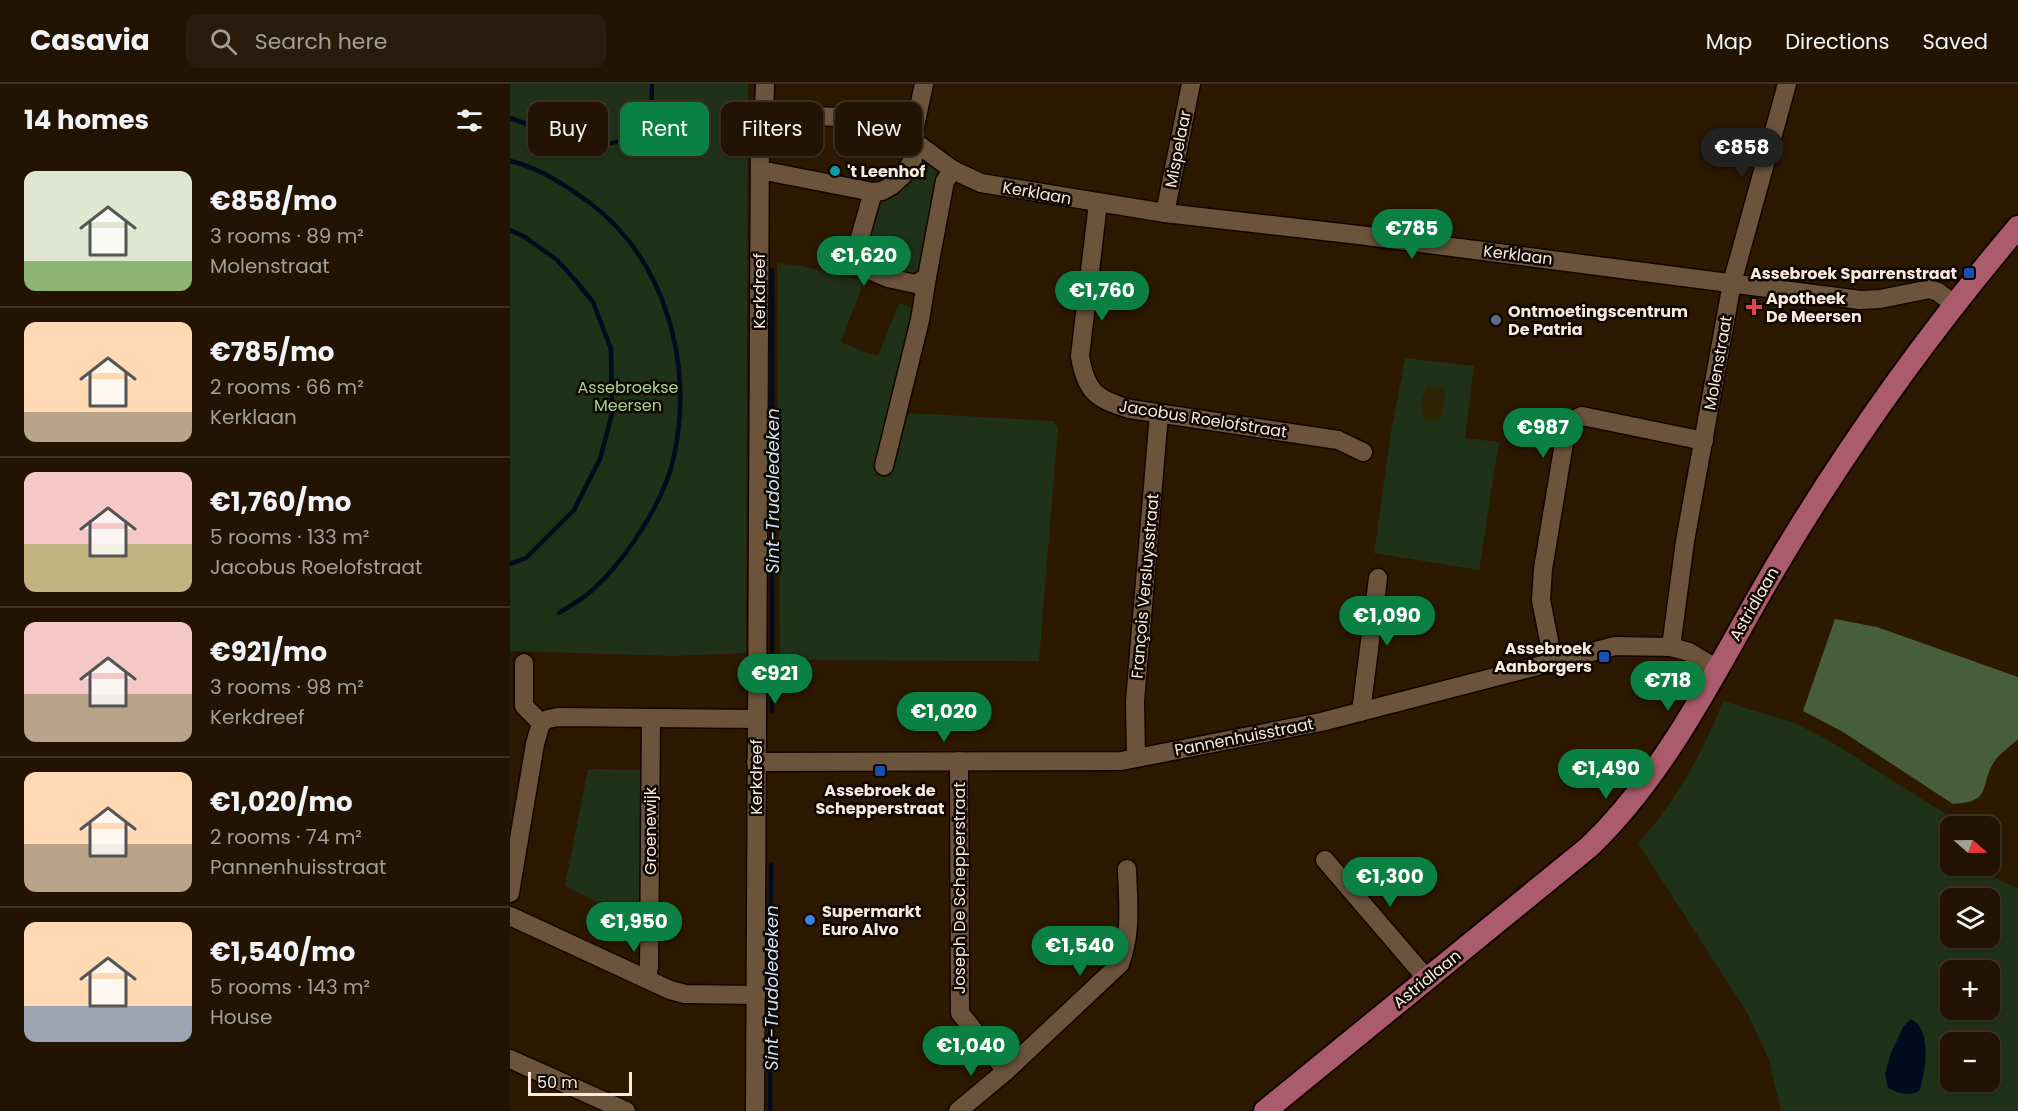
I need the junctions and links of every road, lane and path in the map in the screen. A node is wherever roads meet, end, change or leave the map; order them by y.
1 (765, 84) edge
2 (924, 84) edge
3 (1191, 84) edge
4 (1787, 84) edge
5 (765, 102) edge
6 (920, 102) edge
7 (922, 147) edge
8 (760, 156) edge
9 (913, 156) edge
10 (760, 170) junction
11 (953, 170) junction
12 (873, 192) junction
13 (1098, 203) junction
14 (1165, 213) junction
15 (2018, 227) edge
16 (927, 277) junction
17 (1732, 283) junction
18 (1954, 304) junction
19 (1159, 414) junction
20 (1704, 441) junction
21 (1363, 452) dead end
22 (884, 466) dead end
23 (1378, 578) dead end
24 (1671, 647) junction
25 (1553, 661) junction
26 (524, 663) dead end
27 (1717, 669) junction
28 (1361, 712) junction
29 (651, 718) junction
30 (756, 719) junction
31 (541, 723) junction
32 (1136, 758) junction
33 (959, 761) junction
34 (756, 762) junction
35 (1325, 860) dead end
36 (1127, 869) dead end
37 (510, 893) edge
38 (510, 916) edge
39 (646, 979) junction
40 (1427, 979) junction
41 (756, 995) junction
42 (510, 1059) edge
43 (1006, 1071) junction
44 (626, 1111) edge
45 (755, 1111) edge
46 (958, 1111) edge
47 (1265, 1111) edge

1 - 5 street, Kerkdreef
2 - 6 street
3 - 14 street, Mispelaar
4 - 17 street, Molenstraat
7 - 11 street, Kerklaan
8 - 10 street, Kerkdreef
9 - 12 street
10 - 12 street
10 - 30 street, Kerkdreef
11 - 13 street, Kerklaan
11 - 16 street
12 - 16 street
13 - 14 street, Kerklaan
13 - 19 street, Jacobus Roelofstraat
14 - 17 street, Kerklaan
15 - 18 main road, Astridlaan
16 - 22 street
17 - 18 street, Kerklaan
17 - 20 street, Molenstraat
18 - 27 main road, Astridlaan
19 - 21 street, Jacobus Roelofstraat
19 - 32 street, François Versluysstraat
20 - 24 street, Molenstraat
20 - 25 street
23 - 28 street
24 - 25 street, Pannenhuisstraat
24 - 27 street, Pannenhuisstraat
25 - 28 street, Pannenhuisstraat
26 - 31 street
27 - 40 main road, Astridlaan
28 - 32 street, Pannenhuisstraat
29 - 30 street
29 - 31 street
29 - 39 street, Groenewijk
30 - 34 street, Kerkdreef
31 - 37 street
32 - 33 street, Pannenhuisstraat
33 - 34 street, Pannenhuisstraat
33 - 43 street, Joseph De Schepperstraat
34 - 41 street, Kerkdreef
35 - 40 street
36 - 43 street
38 - 39 street
39 - 41 street
40 - 47 main road, Astridlaan
41 - 45 street, Kerkdreef
42 - 44 street
43 - 46 street

